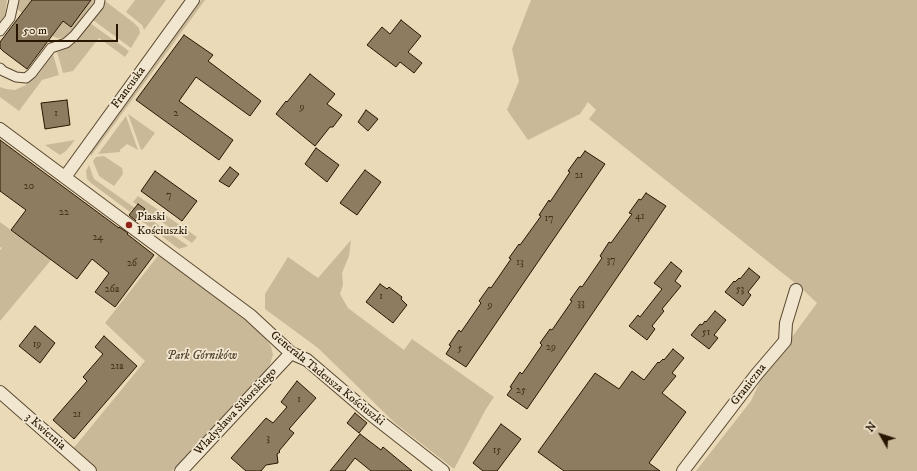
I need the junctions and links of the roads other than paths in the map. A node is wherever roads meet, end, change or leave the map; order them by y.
1 (14, 0) edge
2 (100, 0) edge
3 (193, 0) edge
4 (0, 31) edge
5 (1, 71) edge
6 (0, 129) edge
7 (65, 177) junction
8 (796, 290) dead end
9 (291, 353) junction
10 (0, 392) edge
11 (90, 471) edge
12 (181, 471) edge
13 (443, 471) edge
14 (683, 471) edge

1 - 4 street
2 - 5 street
3 - 7 street, Francuska
6 - 7 street, Generała Tadeusza Kościuszki
7 - 9 street, Generała Tadeusza Kościuszki
8 - 14 street, Graniczna
9 - 12 street, Władysława Sikorskiego
9 - 13 street, Generała Tadeusza Kościuszki
10 - 11 street, 3 Kwietnia

